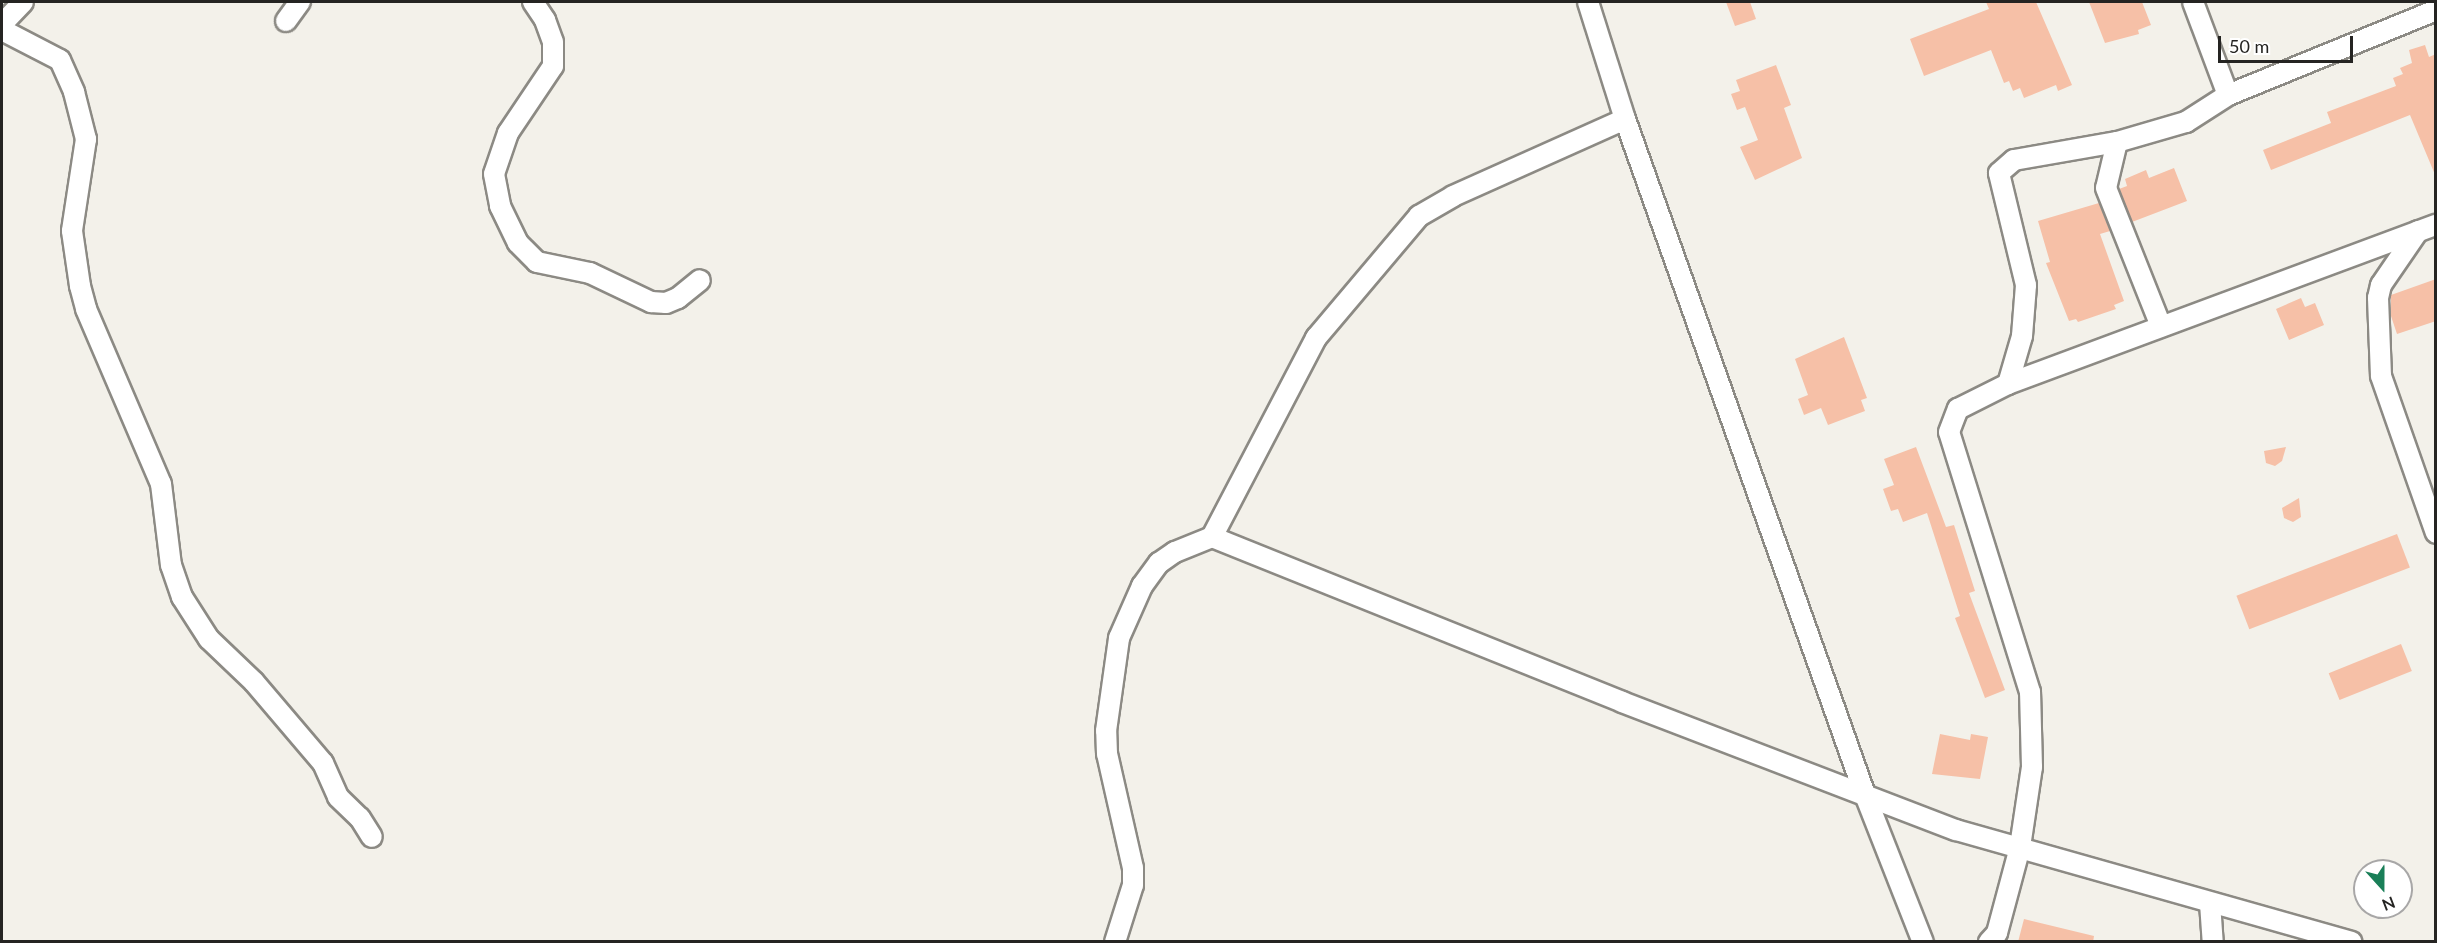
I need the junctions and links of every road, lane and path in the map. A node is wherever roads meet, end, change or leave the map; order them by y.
1 (23, 2) edge
2 (300, 2) edge
3 (533, 2) edge
4 (1588, 2) edge
5 (2193, 2) edge
6 (2436, 10) edge
7 (286, 21) dead end
8 (2, 24) edge
9 (2, 30) edge
10 (2228, 94) junction
11 (1625, 119) junction
12 (2117, 142) junction
13 (2427, 228) edge
14 (700, 280) dead end
15 (2161, 326) junction
16 (2008, 384) junction
17 (2436, 533) edge
18 (1212, 537) junction
19 (1865, 795) junction
20 (372, 837) dead end
21 (2020, 847) junction
22 (2210, 903) junction
23 (1115, 942) edge
24 (1923, 942) edge
25 (1989, 942) edge
26 (2213, 942) edge
27 (2350, 942) edge

1 - 8 street
2 - 7 street
3 - 14 street
4 - 11 street
5 - 10 street
6 - 10 street
9 - 20 street
10 - 12 street
11 - 18 street
11 - 19 street
12 - 15 street
12 - 16 street
13 - 15 street
13 - 17 street
15 - 16 street
16 - 21 street
18 - 19 street
18 - 23 street
19 - 21 street
19 - 24 street
21 - 22 street
21 - 25 street
22 - 26 street
22 - 27 street

